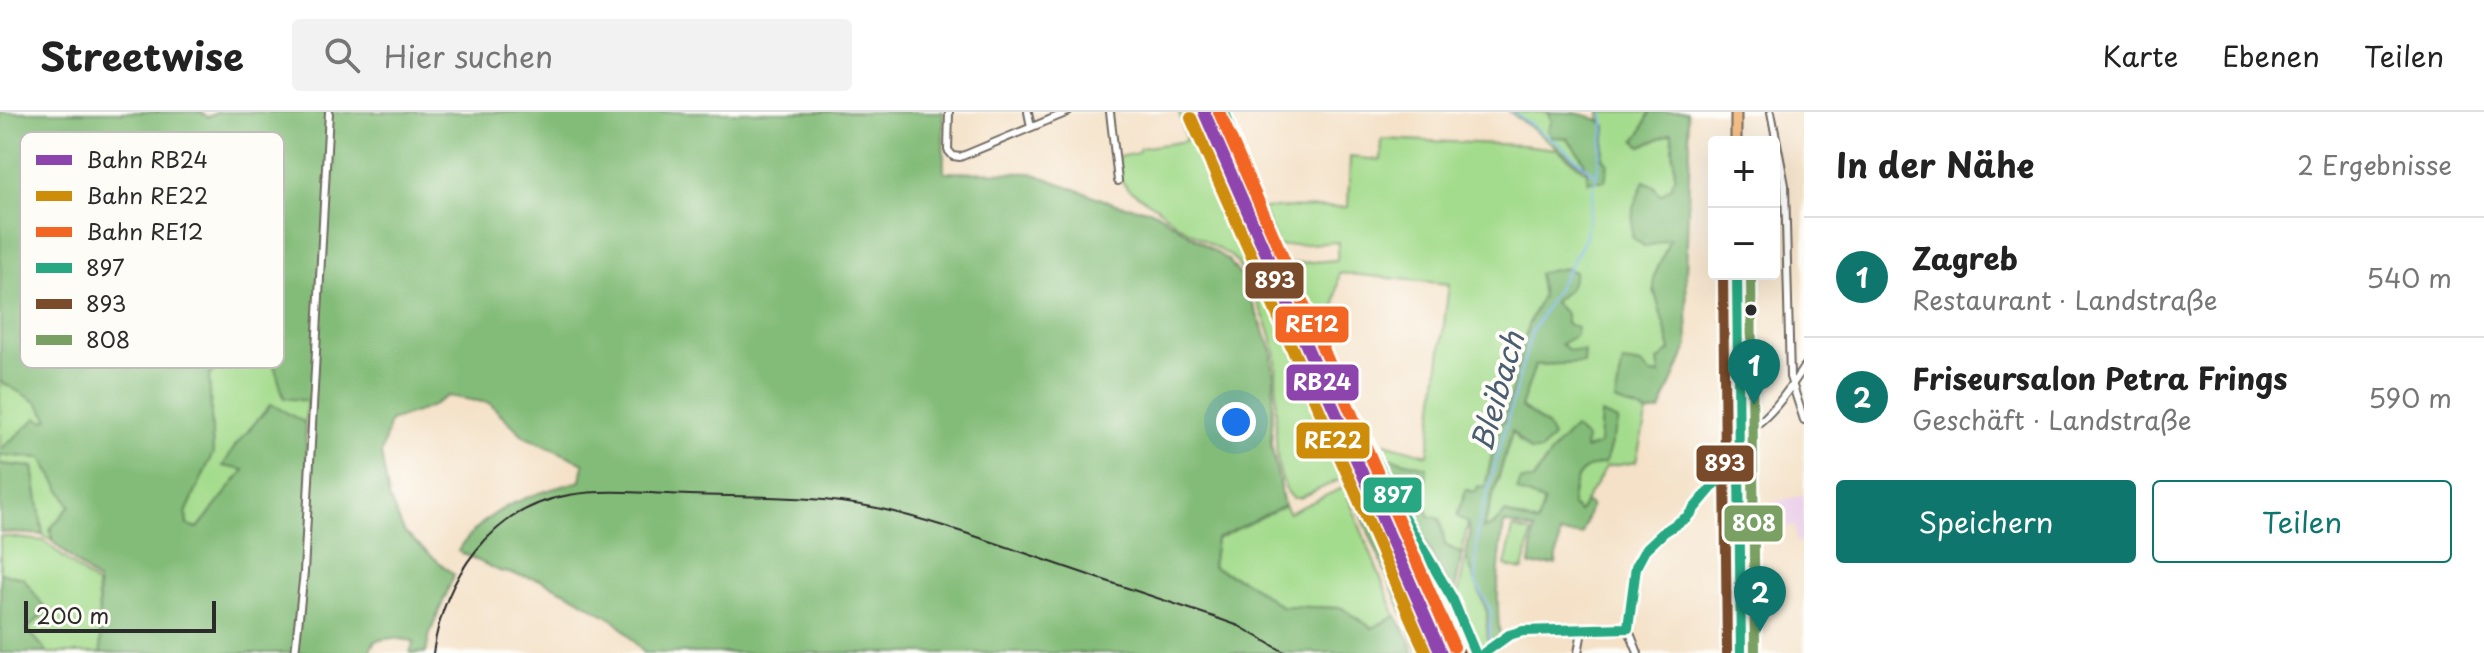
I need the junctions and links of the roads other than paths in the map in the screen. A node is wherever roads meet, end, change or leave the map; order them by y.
1 (329, 112) edge
2 (949, 112) edge
3 (1028, 112) edge
4 (1068, 112) edge
5 (1110, 112) edge
6 (1225, 112) edge
7 (1736, 112) edge
8 (1771, 112) edge
9 (1031, 127) junction
10 (1736, 136) edge
11 (1118, 181) dead end
12 (1737, 280) edge
13 (1804, 367) edge
14 (1792, 384) junction
15 (1804, 420) edge
16 (1739, 432) junction
17 (1739, 466) junction
18 (1628, 628) junction
19 (1582, 631) junction
20 (295, 653) edge
21 (1475, 653) edge
22 (1484, 653) edge
23 (1578, 653) edge
24 (1638, 653) edge
25 (1741, 653) edge

1 - 20 street
2 - 9 street
3 - 9 street
4 - 9 street
5 - 11 street
6 - 21 main road
7 - 10 main road
8 - 14 street
12 - 16 main road
13 - 14 street
14 - 15 street
14 - 16 street
16 - 17 main road
17 - 18 street
17 - 25 main road
18 - 19 street
18 - 24 street
19 - 22 street
19 - 23 street

